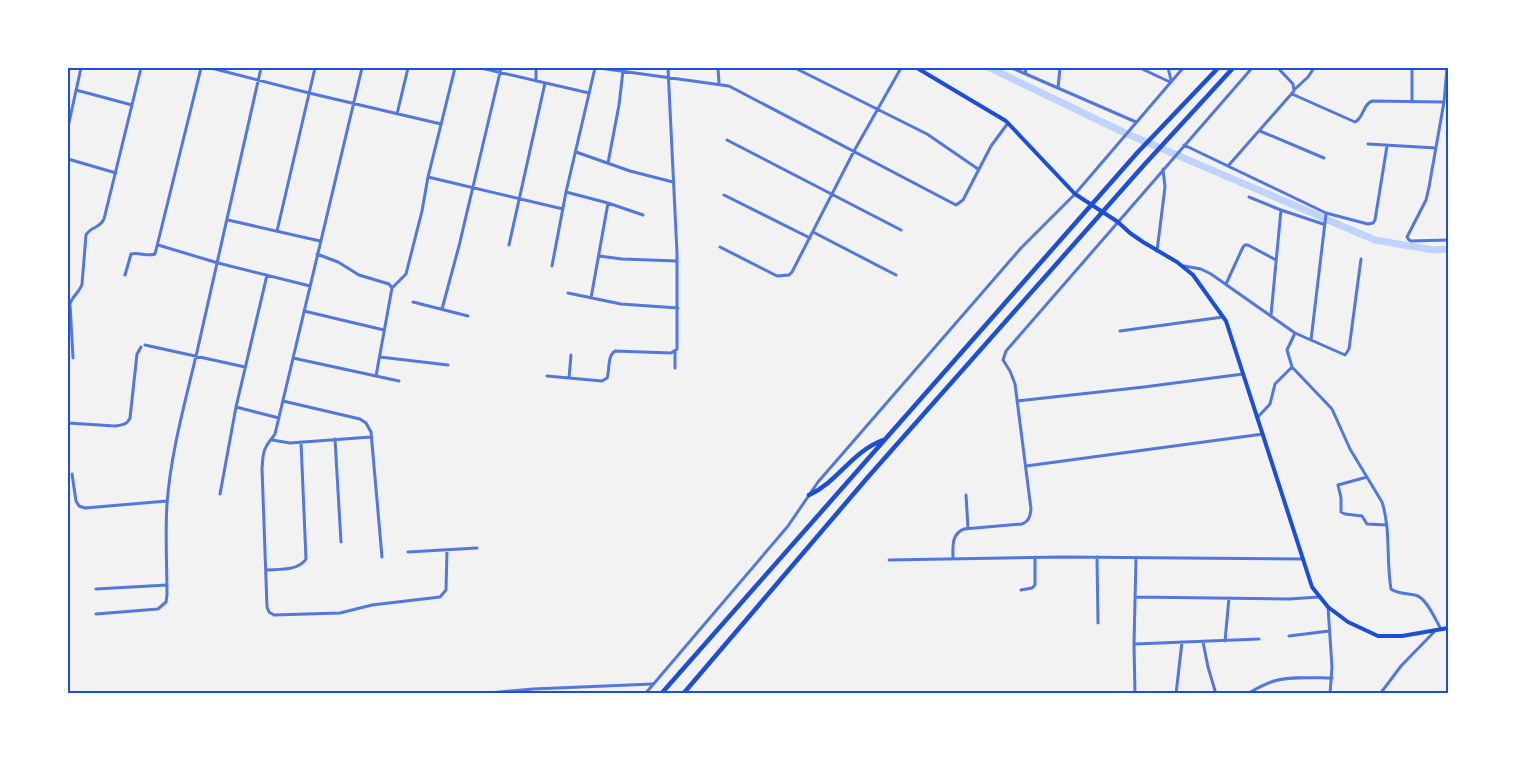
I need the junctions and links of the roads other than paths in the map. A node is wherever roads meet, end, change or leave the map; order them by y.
1 (81, 68) edge
2 (141, 68) edge
3 (201, 68) edge
4 (211, 68) edge
5 (261, 68) edge
6 (315, 68) edge
7 (362, 68) edge
8 (408, 68) edge
9 (455, 68) edge
10 (481, 68) edge
11 (501, 68) edge
12 (536, 68) edge
13 (597, 68) edge
14 (668, 68) edge
15 (718, 68) edge
16 (795, 68) edge
17 (901, 68) edge
18 (918, 68) edge
19 (1012, 68) edge
20 (1025, 68) edge
21 (1060, 68) edge
22 (1140, 68) edge
23 (1168, 68) edge
24 (1183, 68) edge
25 (1218, 68) edge
26 (1233, 68) edge
27 (1252, 68) edge
28 (1278, 68) edge
29 (1314, 68) edge
30 (1412, 68) edge
31 (1447, 68) edge
32 (623, 71) junction
33 (500, 72) junction
34 (1026, 74) junction
35 (669, 78) junction
36 (259, 79) junction
37 (536, 81) junction
38 (1170, 82) junction
39 (545, 83) junction
40 (719, 84) junction
41 (1058, 88) junction
42 (1295, 89) junction
43 (76, 90) junction
44 (309, 93) junction
45 (590, 93) junction
46 (1292, 94) junction
47 (1412, 102) junction
48 (353, 103) junction
49 (1444, 104) junction
50 (132, 105) junction
51 (1449, 106) edge
52 (877, 109) junction
53 (398, 114) junction
54 (1136, 122) junction
55 (1008, 123) junction
56 (441, 124) junction
57 (68, 127) edge
58 (1260, 131) junction
59 (727, 140) dead end
60 (1368, 144) dead end
61 (1184, 145) junction
62 (1387, 146) junction
63 (1436, 148) junction
64 (854, 151) junction
65 (576, 152) junction
66 (1324, 158) dead end
67 (68, 159) edge
68 (608, 163) junction
69 (1228, 166) junction
70 (978, 168) junction
71 (1163, 169) junction
72 (116, 172) junction
73 (428, 177) junction
74 (674, 182) junction
75 (472, 188) junction
76 (566, 192) junction
77 (1075, 194) junction
78 (724, 195) dead end
79 (832, 195) junction
80 (1249, 197) dead end
81 (519, 199) junction
82 (608, 203) junction
83 (563, 209) junction
84 (1281, 210) junction
85 (1326, 213) junction
86 (644, 215) dead end
87 (228, 220) junction
88 (1118, 222) junction
89 (1324, 224) junction
90 (901, 230) dead end
91 (277, 231) junction
92 (813, 232) junction
93 (810, 238) junction
94 (1449, 240) edge
95 (320, 241) junction
96 (158, 244) junction
97 (509, 245) dead end
98 (720, 247) dead end
99 (1157, 251) junction
100 (317, 254) junction
101 (599, 256) junction
102 (1361, 259) dead end
103 (1276, 260) junction
104 (677, 261) junction
105 (218, 263) junction
106 (1182, 266) junction
107 (552, 267) dead end
108 (125, 275) dead end
109 (267, 275) junction
110 (896, 275) dead end
111 (1226, 284) junction
112 (310, 286) junction
113 (392, 288) junction
114 (568, 293) dead end
115 (591, 298) junction
116 (413, 302) dead end
117 (678, 308) junction
118 (442, 309) junction
119 (304, 311) junction
120 (1271, 315) junction
121 (468, 316) dead end
122 (1223, 317) junction
123 (385, 330) junction
124 (1120, 331) dead end
125 (1295, 333) junction
126 (1311, 340) junction
127 (675, 351) junction
128 (571, 355) dead end
129 (196, 356) junction
130 (380, 357) junction
131 (74, 358) dead end
132 (293, 358) junction
133 (448, 365) dead end
134 (245, 367) junction
135 (1292, 367) junction
136 (675, 368) dead end
137 (1243, 374) junction
138 (376, 376) junction
139 (547, 376) dead end
140 (569, 378) junction
141 (399, 381) dead end
142 (283, 401) junction
143 (1017, 401) junction
144 (236, 407) junction
145 (279, 418) junction
146 (1257, 418) junction
147 (68, 423) edge
148 (1263, 434) junction
149 (371, 437) junction
150 (885, 439) junction
151 (272, 440) junction
152 (335, 440) junction
153 (301, 442) junction
154 (1026, 466) junction
155 (72, 474) dead end
156 (1367, 477) junction
157 (220, 494) dead end
158 (809, 495) junction
159 (966, 495) dead end
160 (167, 501) junction
161 (1387, 525) junction
162 (968, 528) junction
163 (341, 542) dead end
164 (477, 548) dead end
165 (447, 550) junction
166 (408, 552) dead end
167 (382, 557) dead end
168 (1035, 557) junction
169 (1097, 557) junction
170 (1136, 558) junction
171 (953, 559) junction
172 (1303, 559) junction
173 (889, 560) dead end
174 (266, 570) junction
175 (167, 585) junction
176 (96, 589) dead end
177 (1021, 590) dead end
178 (1135, 597) junction
179 (1320, 597) junction
180 (1229, 598) junction
181 (1328, 607) junction
182 (96, 614) dead end
183 (1098, 623) dead end
184 (1449, 628) edge
185 (1438, 630) junction
186 (1330, 631) junction
187 (1289, 636) dead end
188 (1259, 639) dead end
189 (1225, 641) junction
190 (1182, 642) junction
191 (1203, 642) junction
192 (1134, 644) junction
193 (1332, 678) junction
194 (653, 684) junction
195 (478, 693) edge
196 (645, 693) edge
197 (661, 693) edge
198 (683, 693) edge
199 (1136, 693) edge
200 (1176, 693) edge
201 (1216, 693) edge
202 (1247, 693) edge
203 (1330, 693) edge
204 (1380, 693) edge

1 - 43 street
2 - 50 street
3 - 96 street
4 - 36 street
5 - 36 street
6 - 44 street
7 - 48 street
8 - 53 street
9 - 56 street
10 - 33 street
11 - 33 street
12 - 37 street
13 - 32 street
13 - 45 street
14 - 35 street
15 - 40 street
16 - 52 street
17 - 52 street
18 - 55 main road
19 - 34 street
20 - 34 street
21 - 41 street
22 - 38 street
23 - 38 street
24 - 38 street
25 - 150 highway
26 - 198 highway
27 - 61 street
28 - 42 street
29 - 42 street
30 - 47 street
31 - 49 street
32 - 35 street
32 - 68 street
33 - 37 street
33 - 75 street
34 - 41 street
35 - 40 street
35 - 74 street
36 - 44 street
36 - 87 street
37 - 39 street
38 - 54 street
39 - 45 street
39 - 81 street
40 - 64 street
41 - 54 street
42 - 46 street
43 - 50 street
43 - 57 street
44 - 48 street
44 - 91 street
45 - 65 street
46 - 47 street
46 - 58 street
47 - 49 street
48 - 53 street
48 - 95 street
49 - 51 street
49 - 63 street
50 - 72 street
52 - 64 street
52 - 70 street
53 - 56 street
54 - 77 street
55 - 70 street
55 - 77 main road
56 - 73 street
58 - 66 street
58 - 69 street
59 - 79 street
60 - 62 street
61 - 69 street
61 - 71 street
62 - 63 street
62 - 85 street
63 - 94 street
64 - 70 street
64 - 79 street
65 - 68 street
65 - 76 street
67 - 72 street
68 - 74 street
69 - 85 street
71 - 88 street
71 - 99 street
72 - 131 street
73 - 75 street
73 - 113 street
74 - 104 street
75 - 81 street
75 - 118 street
76 - 82 street
76 - 83 street
77 - 88 main road
77 - 158 street
78 - 93 street
79 - 90 street
79 - 92 street
80 - 84 street
81 - 83 street
81 - 97 street
82 - 86 street
82 - 101 street
83 - 107 street
84 - 89 street
84 - 103 street
85 - 89 street
87 - 91 street
87 - 105 street
88 - 99 main road
88 - 143 street
89 - 126 street
91 - 95 street
92 - 93 street
92 - 110 street
93 - 98 street
95 - 100 street
96 - 105 street
96 - 108 street
99 - 106 main road
100 - 112 street
100 - 113 street
101 - 104 street
101 - 115 street
102 - 126 street
103 - 111 street
103 - 120 street
104 - 117 street
105 - 109 street
105 - 129 street
106 - 111 street
106 - 122 main road
109 - 112 street
109 - 134 street
111 - 120 street
112 - 119 street
113 - 123 street
114 - 115 street
115 - 117 street
116 - 118 street
117 - 127 street
118 - 121 street
119 - 123 street
119 - 132 street
120 - 125 street
122 - 124 street
122 - 137 main road
123 - 130 street
125 - 126 street
125 - 135 street
127 - 136 street
127 - 140 street
128 - 140 street
129 - 134 street
129 - 147 street
129 - 160 street
130 - 133 street
130 - 138 street
132 - 138 street
132 - 142 street
134 - 144 street
135 - 146 street
135 - 156 street
137 - 143 street
137 - 146 main road
138 - 141 street
139 - 140 street
142 - 145 street
142 - 149 street
143 - 154 street
144 - 145 street
144 - 157 street
145 - 151 street
146 - 148 main road
148 - 154 street
148 - 172 main road
149 - 152 street
149 - 167 street
150 - 158 highway
150 - 197 highway
151 - 153 street
151 - 174 street
152 - 153 street
152 - 163 street
153 - 174 street
154 - 162 street
155 - 160 street
156 - 161 street
156 - 161 street
158 - 194 street
159 - 162 street
160 - 175 street
161 - 185 street
162 - 171 street
164 - 165 street
165 - 166 street
165 - 174 street
168 - 169 street
168 - 171 street
168 - 177 street
169 - 170 street
169 - 183 street
170 - 172 street
170 - 178 street
171 - 173 street
172 - 179 main road
175 - 176 street
175 - 182 street
178 - 180 street
178 - 192 street
179 - 180 street
179 - 181 main road
180 - 189 street
181 - 185 main road
181 - 186 street
184 - 185 main road
185 - 204 street
186 - 187 street
186 - 193 street
188 - 189 street
189 - 191 street
190 - 191 street
190 - 192 street
190 - 200 street
191 - 201 street
192 - 199 street
193 - 202 street
193 - 203 street
194 - 195 street
194 - 196 street

